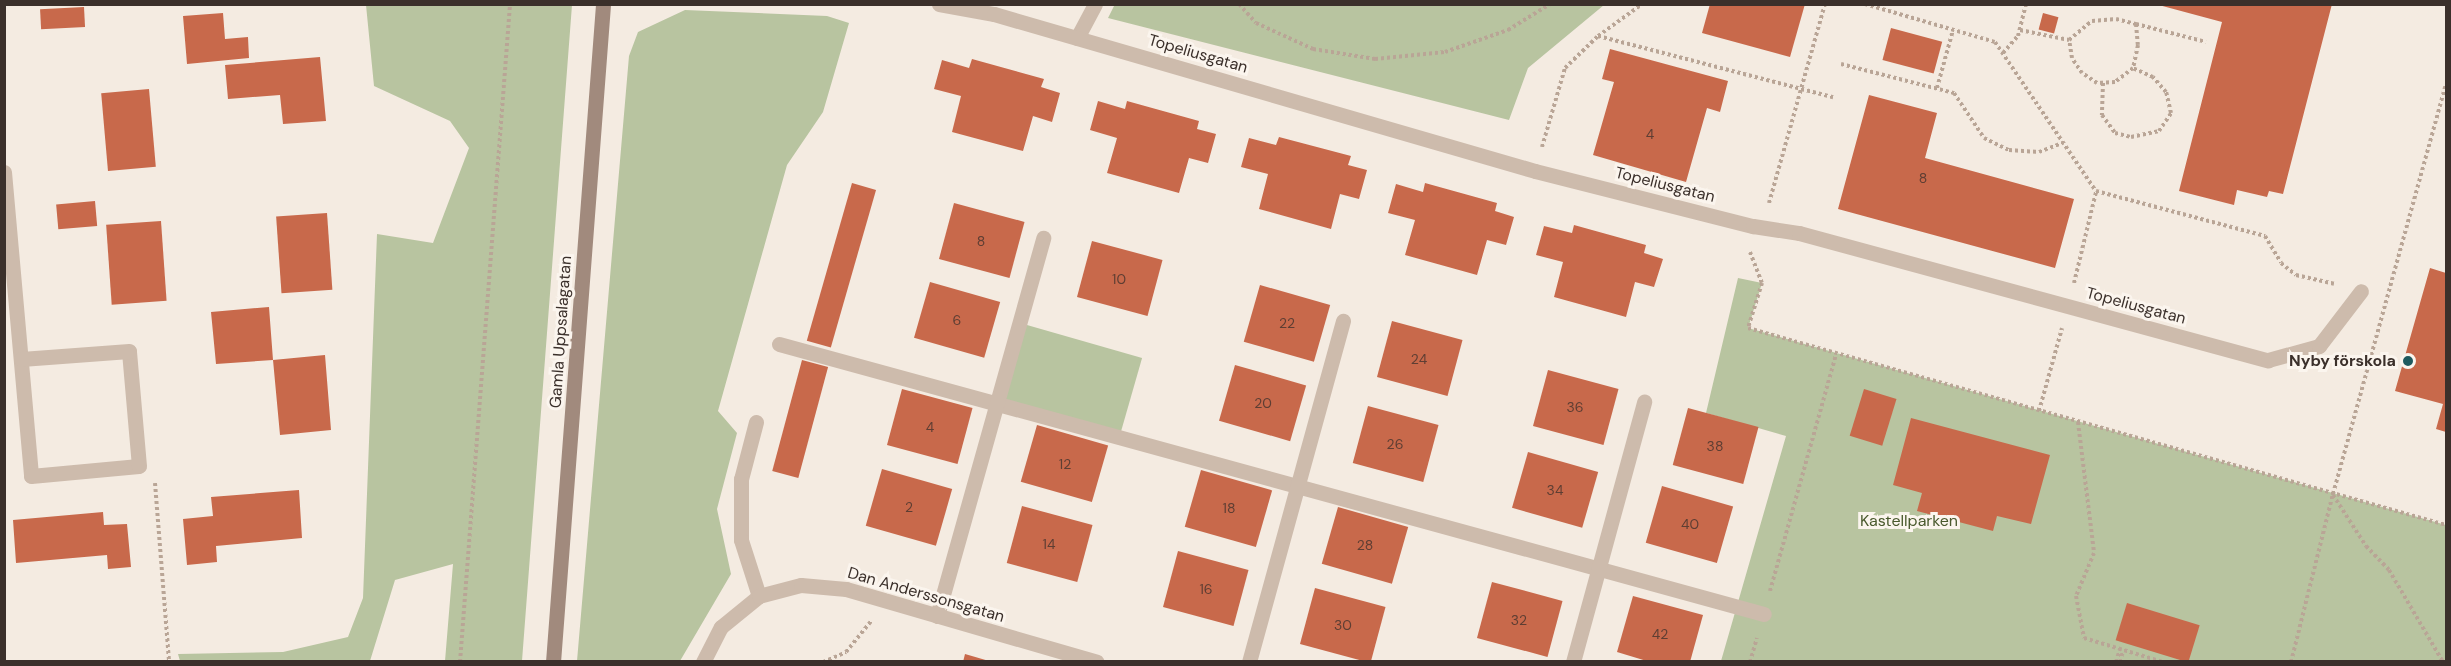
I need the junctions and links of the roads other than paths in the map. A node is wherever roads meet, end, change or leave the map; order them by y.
1 (603, 4) edge
2 (939, 4) edge
3 (1095, 4) edge
4 (995, 9) edge
5 (1077, 38) junction
6 (4, 171) edge
7 (1043, 238) dead end
8 (2361, 291) road end
9 (1343, 321) dead end
10 (779, 344) dead end
11 (21, 359) junction
12 (1644, 402) dead end
13 (997, 404) junction
14 (756, 422) dead end
15 (1297, 486) junction
16 (1598, 569) junction
17 (759, 596) junction
18 (1764, 614) road end
19 (937, 616) junction
20 (1058, 656) edge
21 (554, 662) edge
22 (704, 662) edge
23 (1097, 662) edge
24 (1249, 662) edge
25 (1573, 662) edge

1 - 21 street, Gamla Uppsalagatan
2 - 4 street, Topeliusgatan
3 - 5 street
4 - 5 street, Topeliusgatan
5 - 8 street, Topeliusgatan
6 - 11 street
7 - 13 street
9 - 15 street
10 - 13 street
11 - 11 street
12 - 16 street
13 - 15 street
13 - 19 street
14 - 17 street
15 - 16 street
15 - 24 street
16 - 18 street
16 - 25 street
17 - 19 street, Dan Anderssonsgatan
17 - 22 street, Dan Anderssonsgatan
19 - 20 street, Dan Anderssonsgatan
20 - 23 street, Dan Anderssonsgatan

